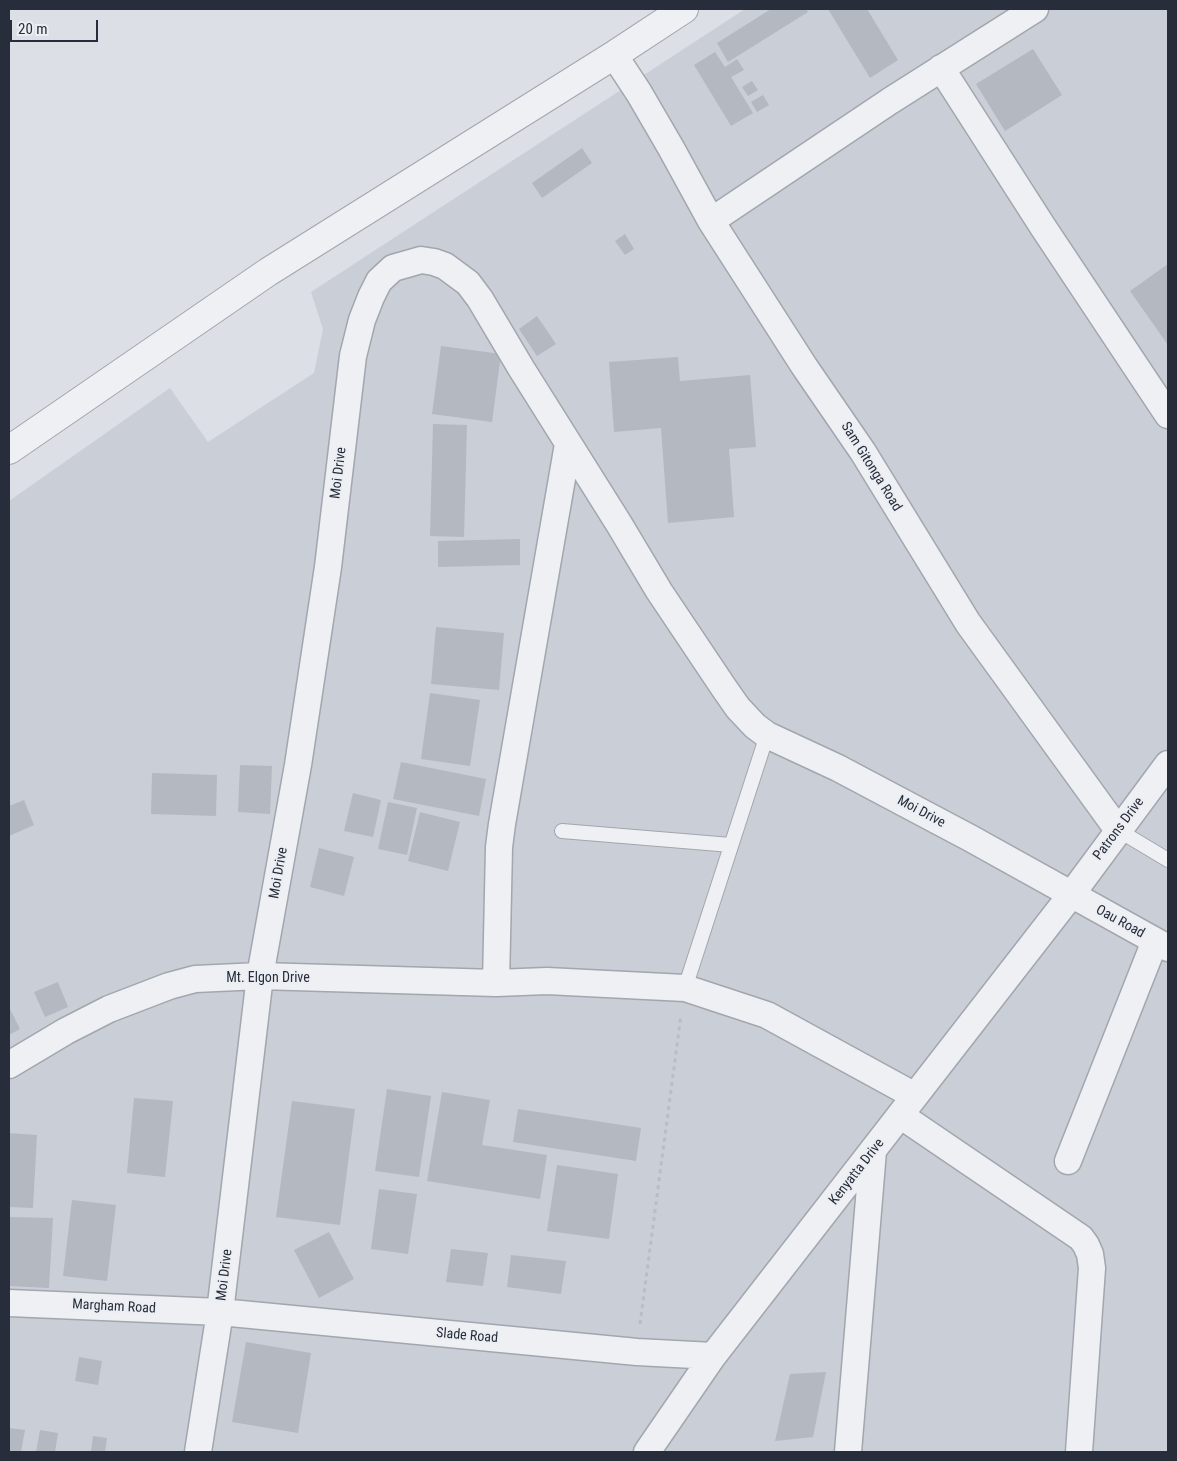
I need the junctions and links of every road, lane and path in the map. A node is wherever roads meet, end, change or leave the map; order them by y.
1 (684, 9) edge
2 (1035, 9) edge
3 (614, 55) junction
4 (941, 68) junction
5 (711, 221) junction
6 (1168, 415) edge
7 (568, 444) junction
8 (9, 450) edge
9 (767, 735) junction
10 (1168, 764) edge
11 (562, 830) dead end
12 (1118, 830) junction
13 (731, 845) junction
14 (1168, 860) edge
15 (1071, 895) junction
16 (1162, 945) edge
17 (260, 976) junction
18 (496, 983) junction
19 (685, 988) junction
20 (9, 1065) edge
21 (907, 1106) junction
22 (872, 1151) junction
23 (1068, 1161) dead end
24 (9, 1302) edge
25 (220, 1312) junction
26 (637, 1352) junction
27 (714, 1356) junction
28 (198, 1452) edge
29 (647, 1452) edge
30 (848, 1452) edge
31 (1079, 1452) edge

1 - 3 street
2 - 4 street
3 - 5 street, Sam Gitonga Road
3 - 8 street
4 - 5 street
4 - 6 street
5 - 12 street, Sam Gitonga Road
7 - 9 street, Moi Drive
7 - 17 street, Moi Drive
7 - 18 street
9 - 13 lane
9 - 15 street, Moi Drive
10 - 12 street, Patrons Drive
11 - 13 lane
12 - 14 lane
12 - 15 street, Patrons Drive
13 - 19 lane
15 - 16 street, Oau Road
15 - 21 street, Kenyatta Drive
16 - 23 street
17 - 18 street, Mt. Elgon Drive
17 - 20 street, Mt. Elgon Drive
17 - 25 street, Moi Drive
18 - 19 street, Mt. Elgon Drive
19 - 21 street, Mt. Elgon Drive
19 - 26 path
21 - 22 street, Kenyatta Drive
21 - 31 street, Mt. Elgon Drive
22 - 27 street, Kenyatta Drive
22 - 30 street
24 - 25 street, Margham Road
25 - 26 street, Slade Road
25 - 28 street, Moi Drive
26 - 27 street, Slade Road
27 - 29 street, Kenyatta Drive

